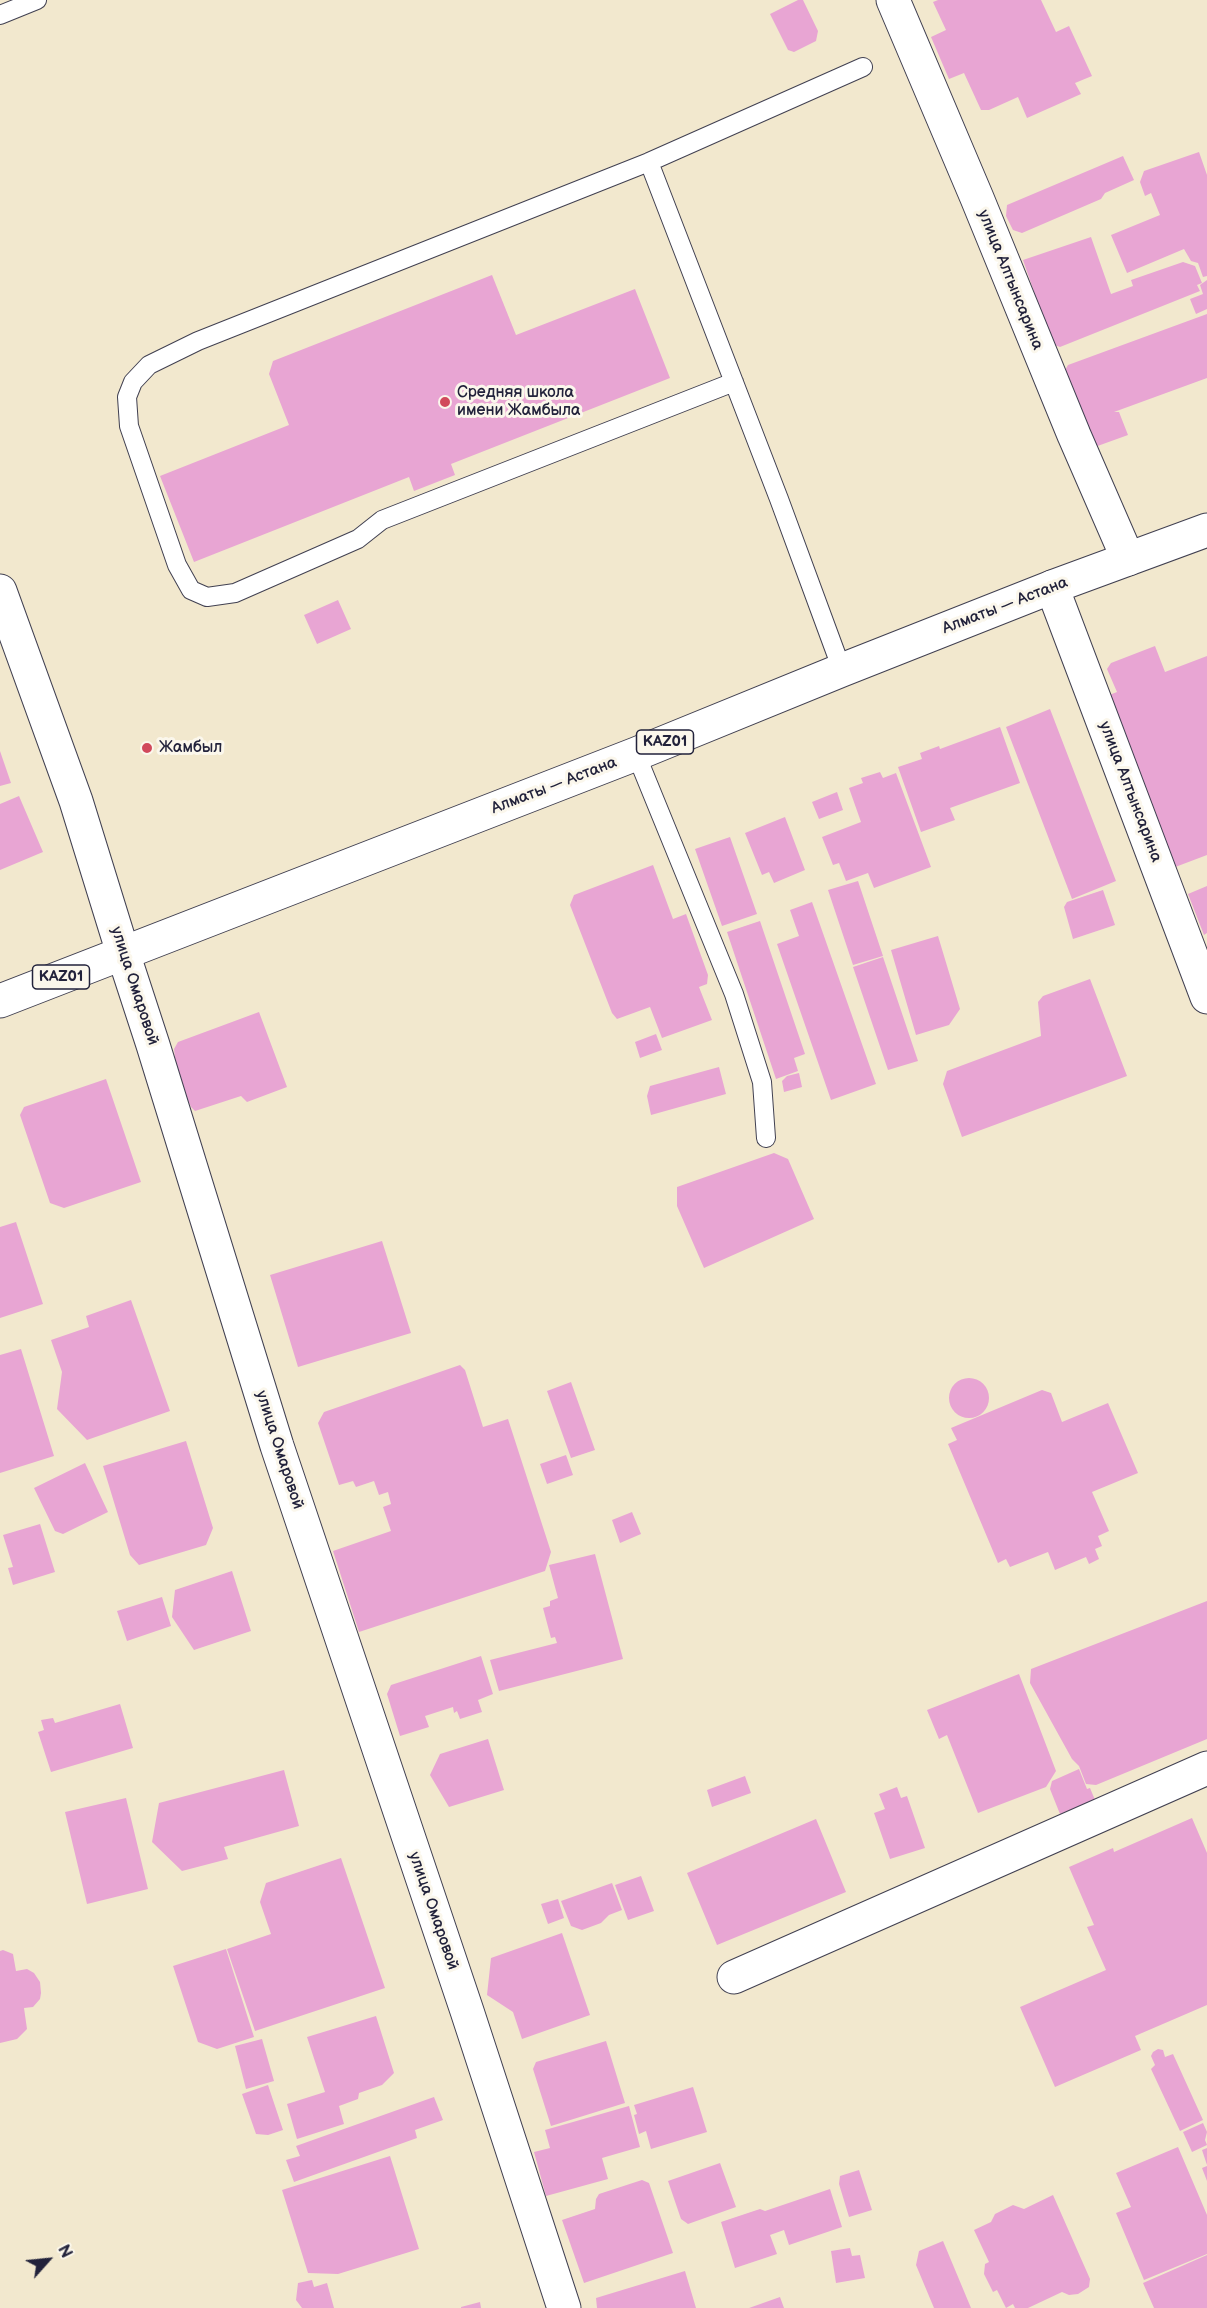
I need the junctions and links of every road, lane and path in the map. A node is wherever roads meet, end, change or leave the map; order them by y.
1 (37, 0) edge
2 (893, 0) edge
3 (0, 15) edge
4 (863, 67) dead end
5 (649, 162) junction
6 (734, 382) junction
7 (1207, 530) edge
8 (1128, 559) junction
9 (1052, 587) junction
10 (0, 591) edge
11 (842, 670) junction
12 (636, 754) junction
13 (123, 954) junction
14 (1207, 997) edge
15 (0, 1001) edge
16 (766, 1138) dead end
17 (1207, 1768) edge
18 (734, 1977) dead end
19 (564, 2308) edge

1 - 3 lane
2 - 8 main road, улица Алтынсарина
4 - 5 lane
5 - 6 lane
5 - 6 lane
6 - 11 lane
7 - 8 main road, Алматы — Астана / KАZ01
8 - 9 main road, Алматы — Астана / KАZ01
9 - 11 main road, Алматы — Астана / KАZ01
9 - 14 main road, улица Алтынсарина
10 - 13 main road, улица Омаровой
11 - 12 main road, Алматы — Астана / KАZ01
12 - 13 main road, Алматы — Астана / KАZ01
12 - 16 lane
13 - 15 main road, Алматы — Астана / KАZ01
13 - 19 main road, улица Омаровой
17 - 18 main road

